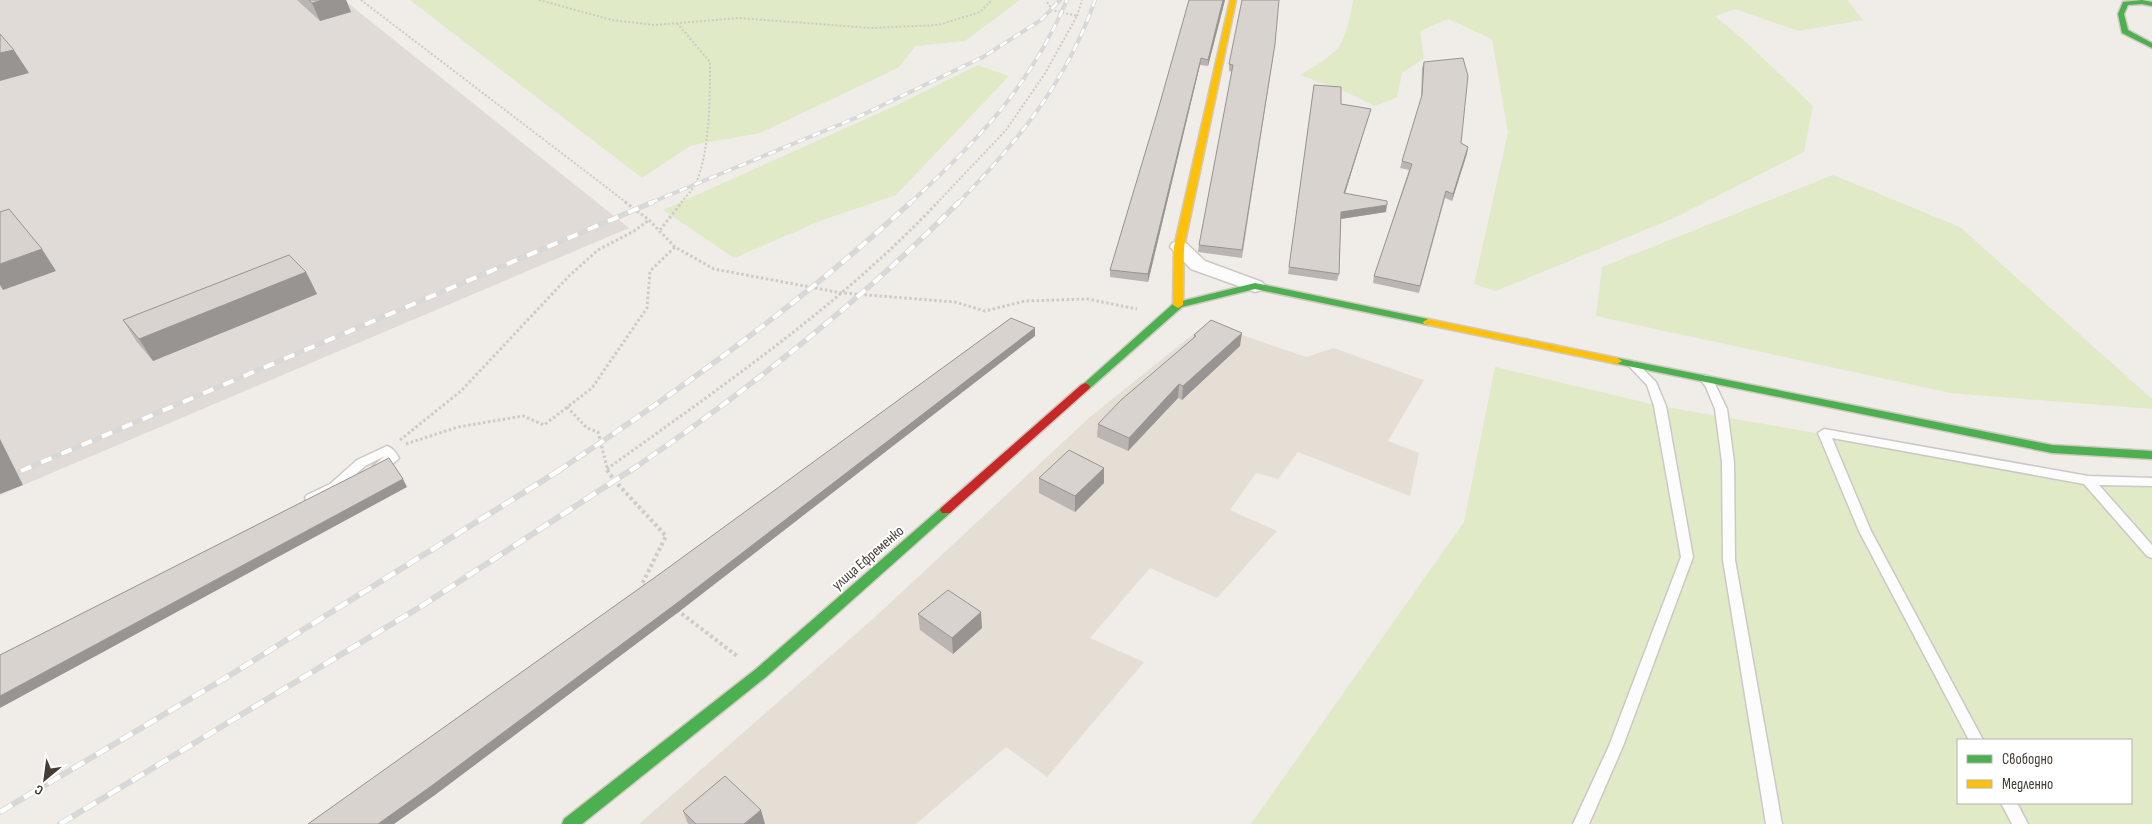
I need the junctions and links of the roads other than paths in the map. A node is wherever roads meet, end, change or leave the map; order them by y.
1 (1233, 0) edge
2 (2145, 2) edge
3 (2152, 46) edge
4 (1179, 247) junction
5 (1255, 286) junction
6 (1178, 305) junction
7 (1632, 364) junction
8 (1704, 378) junction
9 (387, 450) road end
10 (2152, 455) edge
11 (2088, 480) junction
12 (2152, 482) edge
13 (300, 503) edge
14 (2152, 553) edge
15 (1975, 739) edge
16 (2010, 804) edge
17 (570, 824) edge
18 (1580, 824) edge
19 (1774, 824) edge
20 (2020, 824) edge

1 - 4 street
2 - 3 street
4 - 5 street
4 - 6 street
5 - 6 street
5 - 7 street
6 - 17 street, улица Ефременко
7 - 8 street
7 - 18 lane
8 - 10 street
8 - 19 lane
9 - 13 lane
11 - 12 lane
11 - 14 lane
11 - 15 lane
16 - 20 lane

